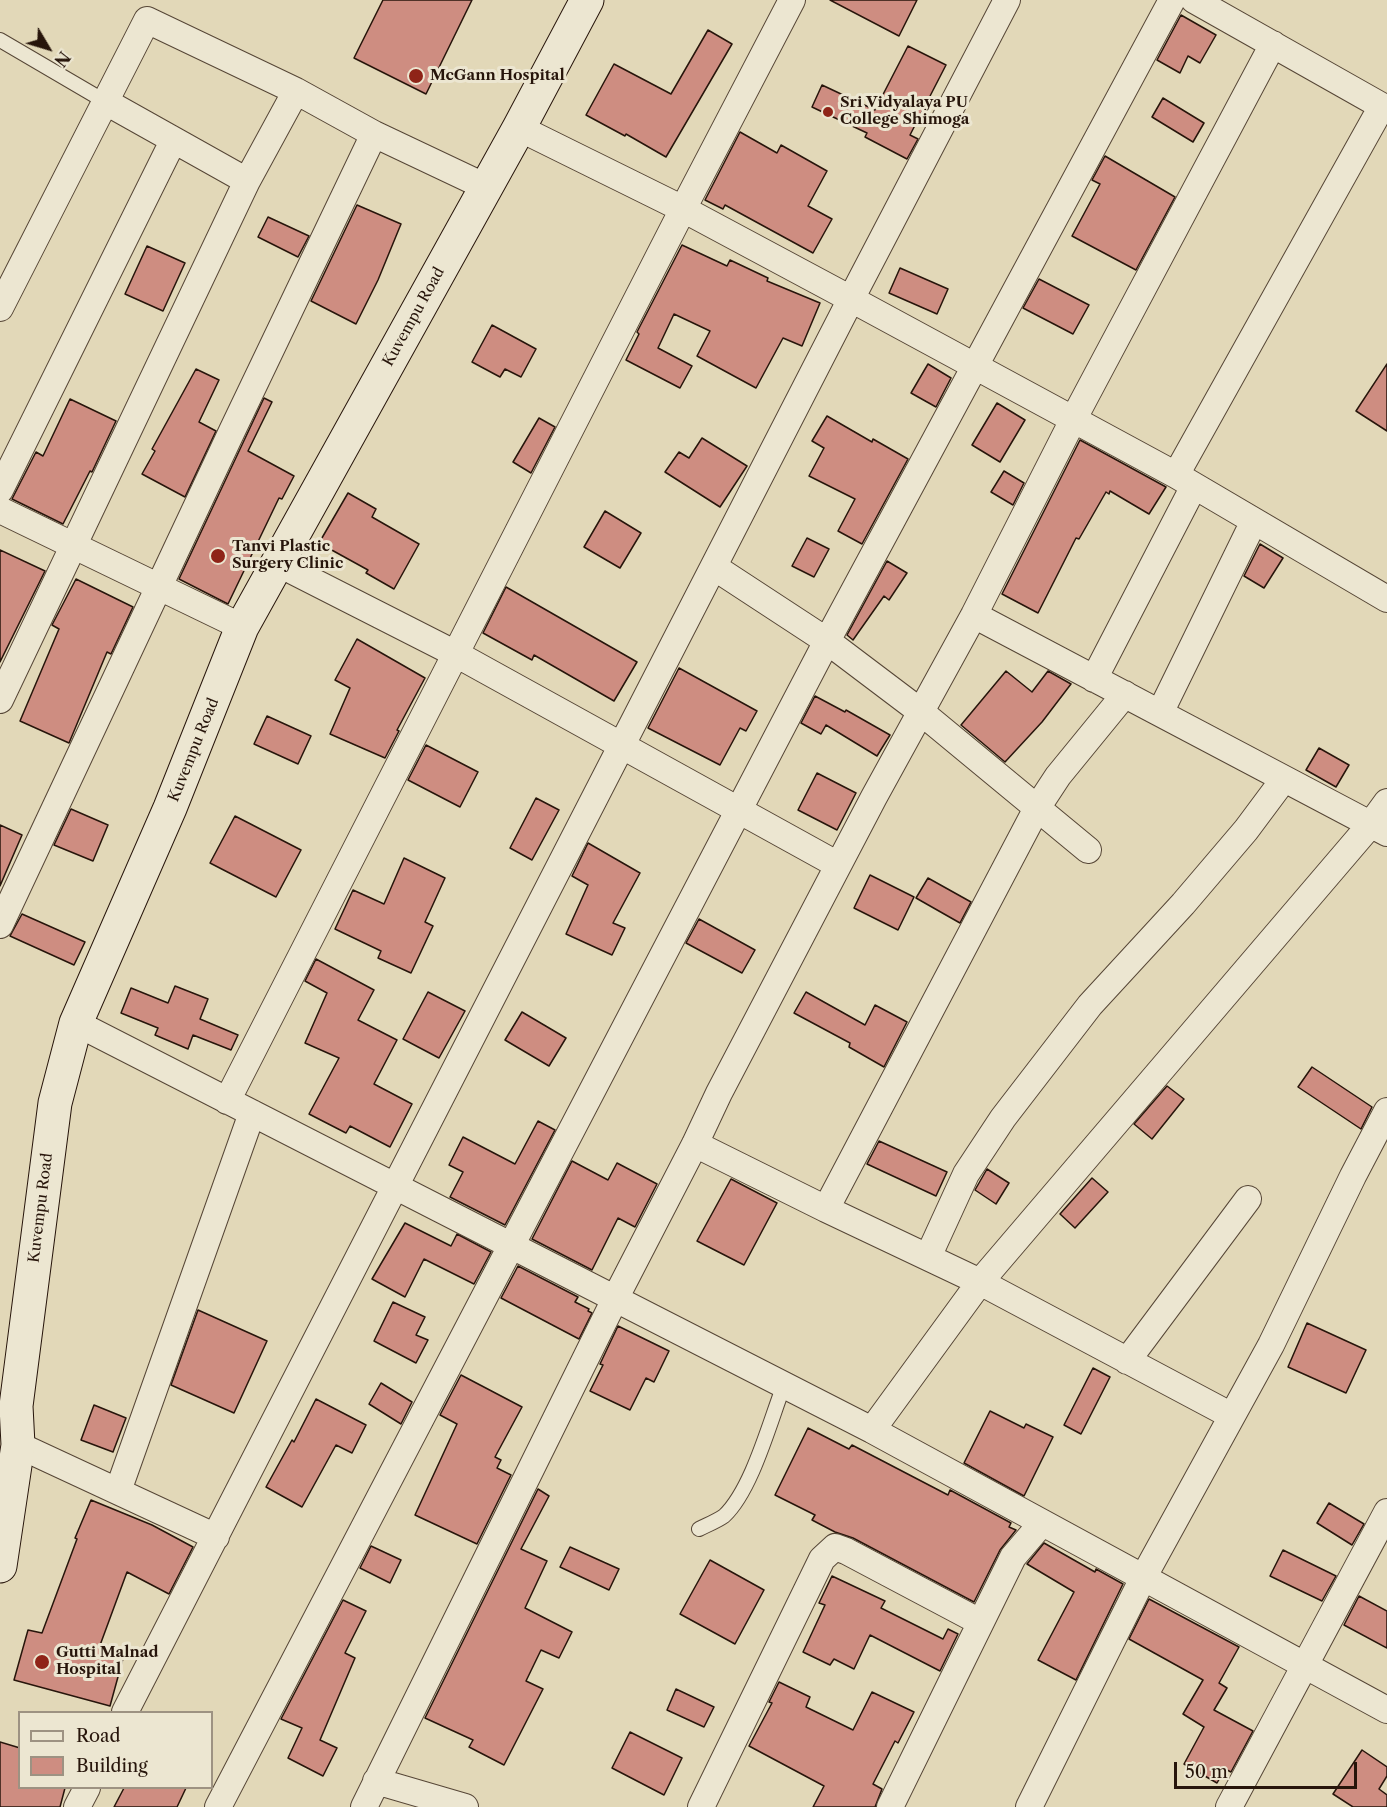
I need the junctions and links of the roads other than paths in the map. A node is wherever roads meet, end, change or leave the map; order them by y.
1 (587, 0) edge
2 (792, 0) edge
3 (1007, 0) edge
4 (1172, 0) edge
5 (1194, 0) edge
6 (0, 40) edge
7 (1273, 44) junction
8 (296, 92) junction
9 (106, 102) junction
10 (1384, 107) edge
11 (519, 128) junction
12 (374, 134) junction
13 (173, 141) junction
14 (247, 181) junction
15 (486, 187) junction
16 (683, 209) junction
17 (2, 295) edge
18 (851, 299) junction
19 (974, 366) junction
20 (1073, 420) junction
21 (1185, 481) junction
22 (0, 490) edge
23 (0, 510) edge
24 (1254, 521) junction
25 (74, 545) junction
26 (277, 563) junction
27 (714, 567) junction
28 (158, 588) junction
29 (1387, 599) edge
30 (974, 615) junction
31 (243, 627) junction
32 (827, 640) junction
33 (456, 654) junction
34 (1094, 679) junction
35 (1125, 694) junction
36 (0, 700) edge
37 (921, 712) junction
38 (1160, 713) junction
39 (622, 747) junction
40 (1284, 779) junction
41 (1387, 802) edge
42 (1037, 808) junction
43 (738, 810) junction
44 (1379, 829) edge
45 (1088, 850) dead end
46 (838, 865) junction
47 (0, 926) edge
48 (76, 1023) junction
49 (227, 1101) junction
50 (1387, 1111) edge
51 (252, 1113) junction
52 (695, 1144) junction
53 (397, 1187) junction
54 (1248, 1199) dead end
55 (826, 1209) junction
56 (512, 1246) junction
57 (928, 1257) junction
58 (980, 1282) junction
59 (615, 1299) junction
60 (1126, 1361) junction
61 (784, 1385) junction
62 (8, 1402) edge
63 (1232, 1416) junction
64 (872, 1430) junction
65 (18, 1445) junction
66 (117, 1491) junction
67 (1387, 1512) edge
68 (1042, 1523) junction
69 (699, 1529) dead end
70 (216, 1537) junction
71 (0, 1566) edge
72 (1143, 1578) junction
73 (980, 1622) junction
74 (1306, 1666) junction
75 (1387, 1710) edge
76 (127, 1711) edge
77 (376, 1781) junction
78 (86, 1789) edge
79 (76, 1807) edge
80 (218, 1807) edge
81 (364, 1807) edge
82 (465, 1807) edge
83 (701, 1807) edge
84 (890, 1807) edge
85 (1029, 1807) edge
86 (1229, 1807) edge

1 - 11 main road, Kuvempu Road
2 - 16 street
3 - 18 street
4 - 19 street
5 - 7 street
6 - 9 lane
7 - 10 street
7 - 20 street
8 - 9 street
8 - 12 street
8 - 14 street
9 - 13 street
9 - 17 street
10 - 21 street
11 - 15 main road, Kuvempu Road
11 - 16 street
12 - 15 street
12 - 28 street
13 - 14 street
13 - 22 street
14 - 25 street
15 - 26 main road, Kuvempu Road
16 - 18 street
16 - 33 street
18 - 19 street
18 - 27 street
19 - 20 street
19 - 32 street
20 - 21 street
20 - 30 street
21 - 24 street
21 - 34 street
23 - 25 street
24 - 29 street
24 - 38 street
25 - 28 street
25 - 36 street
26 - 31 main road, Kuvempu Road
26 - 33 street
27 - 32 street
27 - 39 street
28 - 31 street
28 - 47 street
30 - 34 street
30 - 37 street
31 - 48 main road, Kuvempu Road
32 - 37 street
32 - 43 street
33 - 39 street
33 - 49 street
34 - 35 street
35 - 38 street
35 - 42 street
37 - 42 street
37 - 46 street
38 - 40 street
39 - 43 street
39 - 53 street
40 - 44 street
40 - 57 street
41 - 44 street
42 - 45 street
42 - 55 street
43 - 46 street
43 - 56 street
44 - 58 street
46 - 52 street
48 - 49 street
48 - 62 main road, Kuvempu Road
49 - 51 street
50 - 63 street
51 - 53 street
51 - 66 street
52 - 55 street
52 - 59 street
53 - 56 street
53 - 70 street
54 - 60 street
55 - 57 street
56 - 59 street
56 - 80 street
57 - 58 street
58 - 60 street
58 - 64 street
59 - 61 street
59 - 77 street
60 - 63 street
61 - 64 street
61 - 69 lane
62 - 65 main road, Kuvempu Road
63 - 72 street
64 - 68 street
65 - 66 street
65 - 71 main road, Kuvempu Road
66 - 70 street
67 - 74 street
68 - 72 street
68 - 73 street
70 - 76 street
72 - 74 street
72 - 85 street
73 - 83 street
73 - 84 street
74 - 75 street
74 - 86 street
77 - 81 street
77 - 82 street
78 - 79 street

